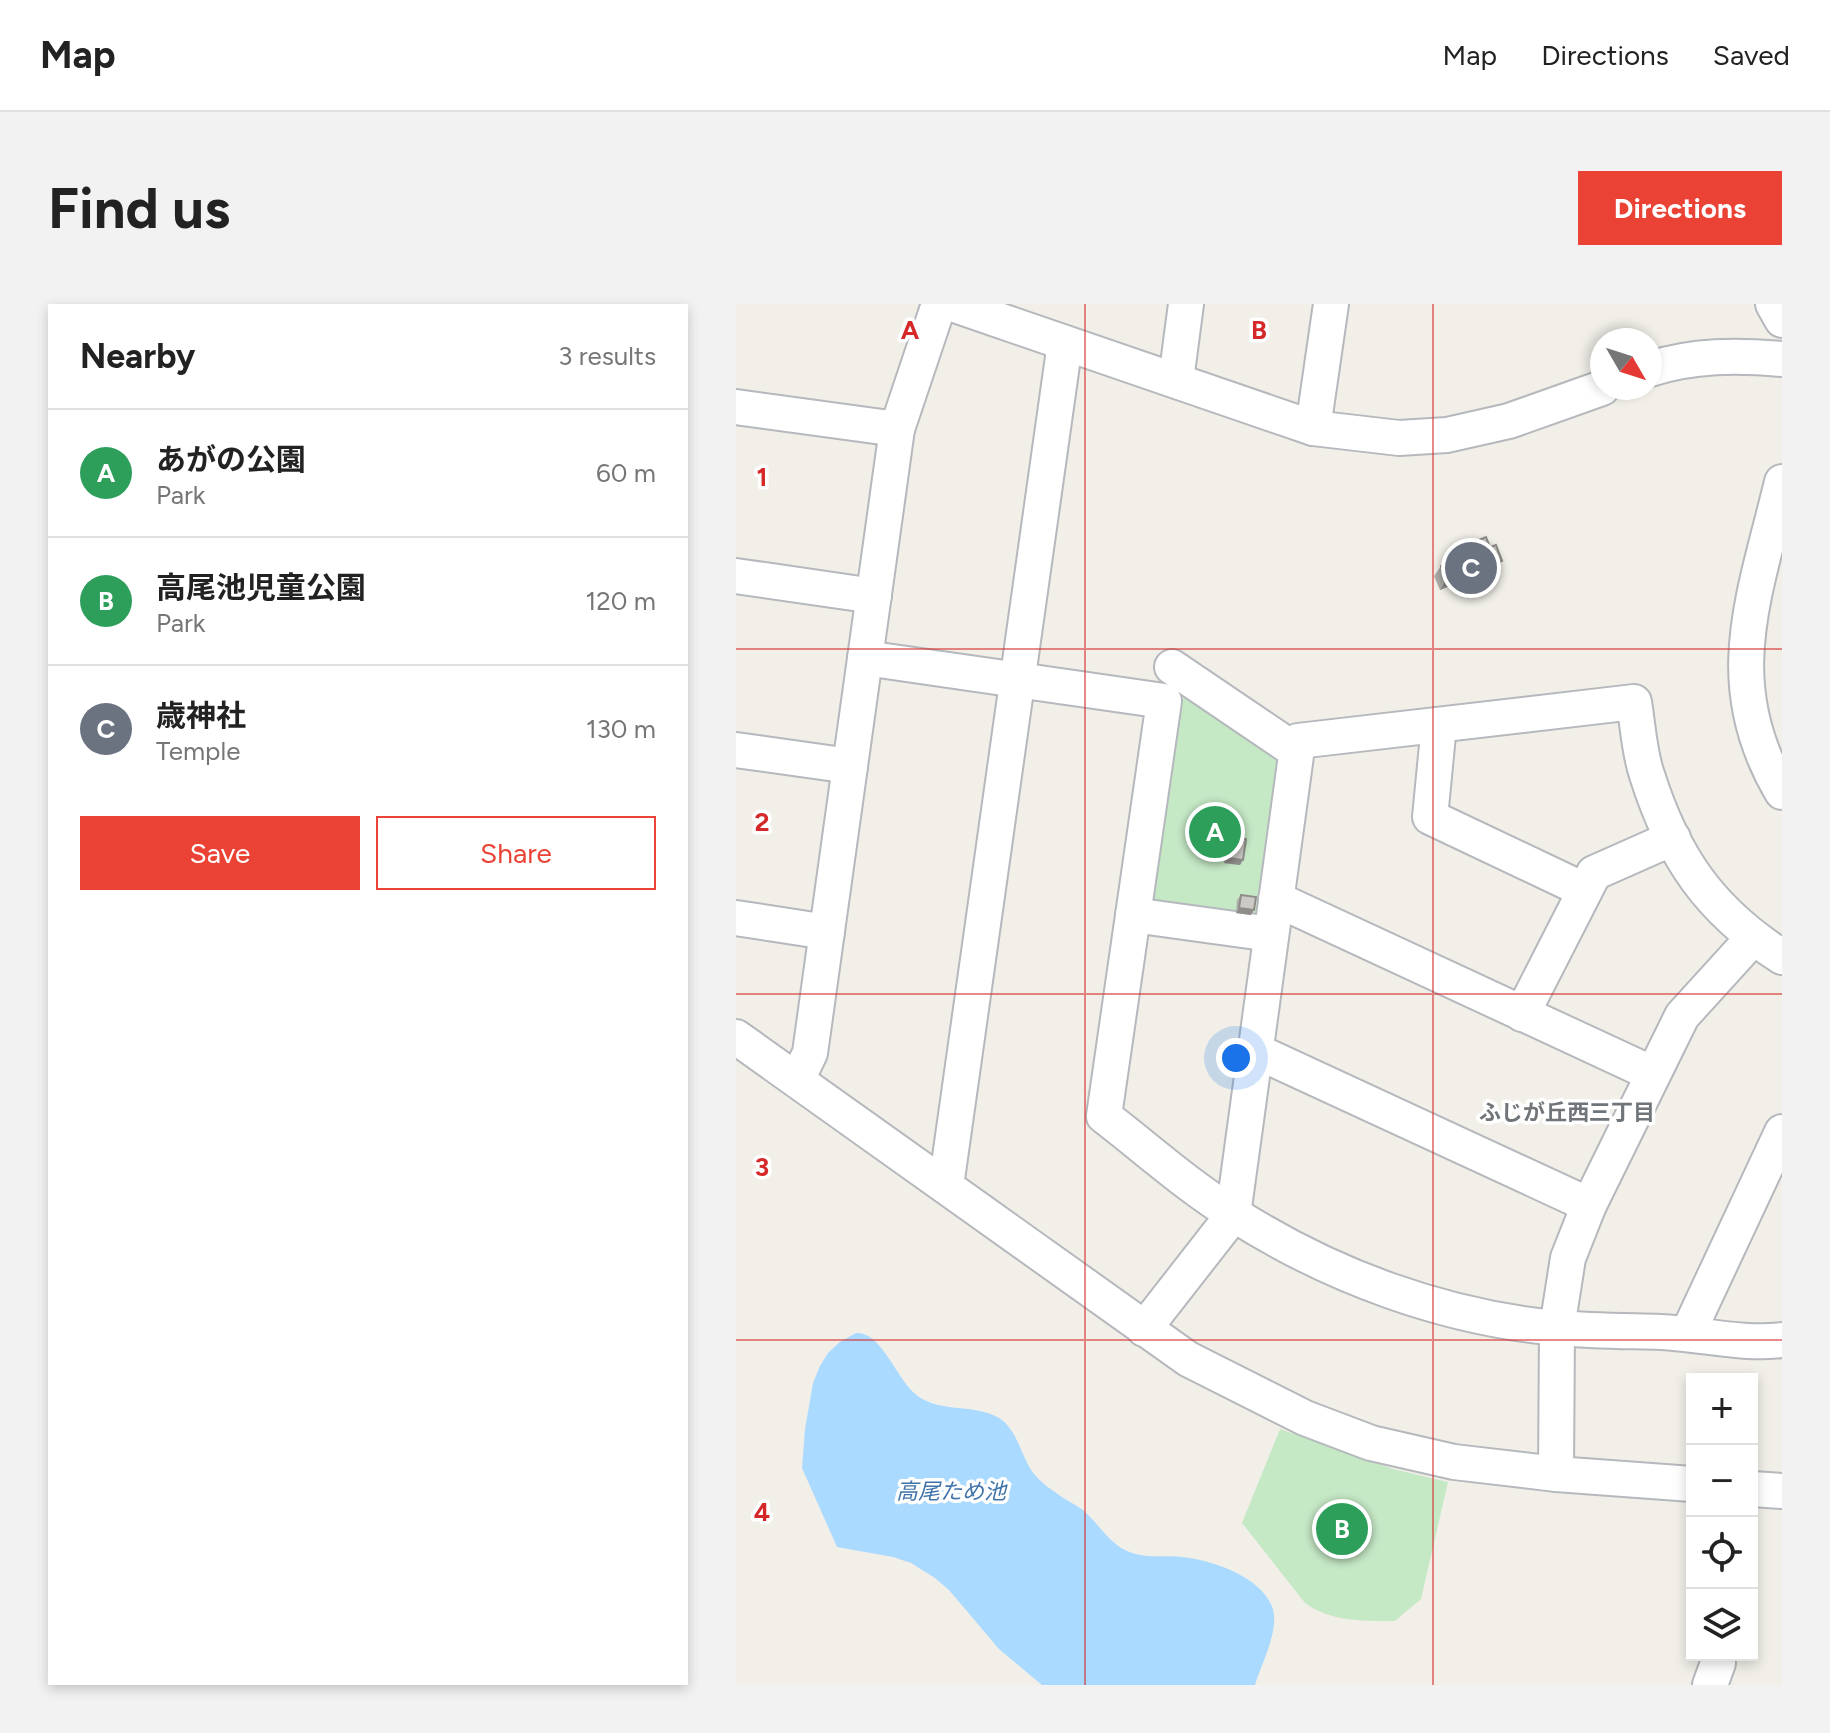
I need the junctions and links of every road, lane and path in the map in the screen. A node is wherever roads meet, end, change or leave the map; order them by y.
1 (939, 304) edge
2 (952, 304) edge
3 (1186, 304) edge
4 (1331, 304) edge
5 (1773, 304) edge
6 (1782, 320) edge
7 (1065, 343) junction
8 (1662, 366) edge
9 (1780, 367) edge
10 (1176, 380) junction
11 (1590, 392) edge
12 (736, 407) edge
13 (1313, 428) junction
14 (897, 429) junction
15 (1782, 482) edge
16 (736, 576) edge
17 (874, 596) junction
18 (865, 658) junction
19 (1172, 667) dead end
20 (1018, 680) junction
21 (1439, 725) junction
22 (736, 750) edge
23 (1296, 751) junction
24 (850, 766) junction
25 (1782, 792) edge
26 (1673, 838) junction
27 (1584, 890) junction
28 (1276, 899) junction
29 (1133, 915) junction
30 (736, 918) edge
31 (827, 932) junction
32 (1271, 934) junction
33 (1753, 938) junction
34 (1782, 957) edge
35 (1522, 1014) junction
36 (736, 1037) edge
37 (1256, 1051) junction
38 (1653, 1074) junction
39 (797, 1080) junction
40 (1782, 1132) edge
41 (946, 1186) junction
42 (1589, 1205) junction
43 (1233, 1215) junction
44 (1557, 1328) junction
45 (1144, 1329) junction
46 (1688, 1333) junction
47 (1782, 1340) edge
48 (1556, 1474) junction
49 (1686, 1484) edge
50 (1758, 1489) edge
51 (1782, 1491) edge

1 - 14 street
2 - 7 street
3 - 10 street
4 - 13 street
5 - 6 street
7 - 10 street
7 - 20 street
8 - 9 street
10 - 13 street
11 - 13 street
12 - 14 street
14 - 17 street
15 - 25 street
16 - 17 street
17 - 18 street
18 - 20 street
18 - 24 street
19 - 23 street
20 - 29 street
20 - 41 street
21 - 23 street
21 - 26 street
21 - 27 street
22 - 24 street
23 - 28 street
24 - 31 street
26 - 27 street
26 - 33 street
27 - 35 street
28 - 32 street
28 - 35 street
29 - 32 street
29 - 43 street
30 - 31 street
31 - 39 street
32 - 37 street
33 - 34 street
33 - 38 street
35 - 38 street
36 - 39 street
37 - 42 street
37 - 43 street
38 - 42 street
39 - 41 street
40 - 46 street
41 - 45 street
42 - 44 street
43 - 44 street
43 - 45 street
44 - 46 street
44 - 48 street
45 - 48 street
46 - 47 street
48 - 49 street
50 - 51 street

